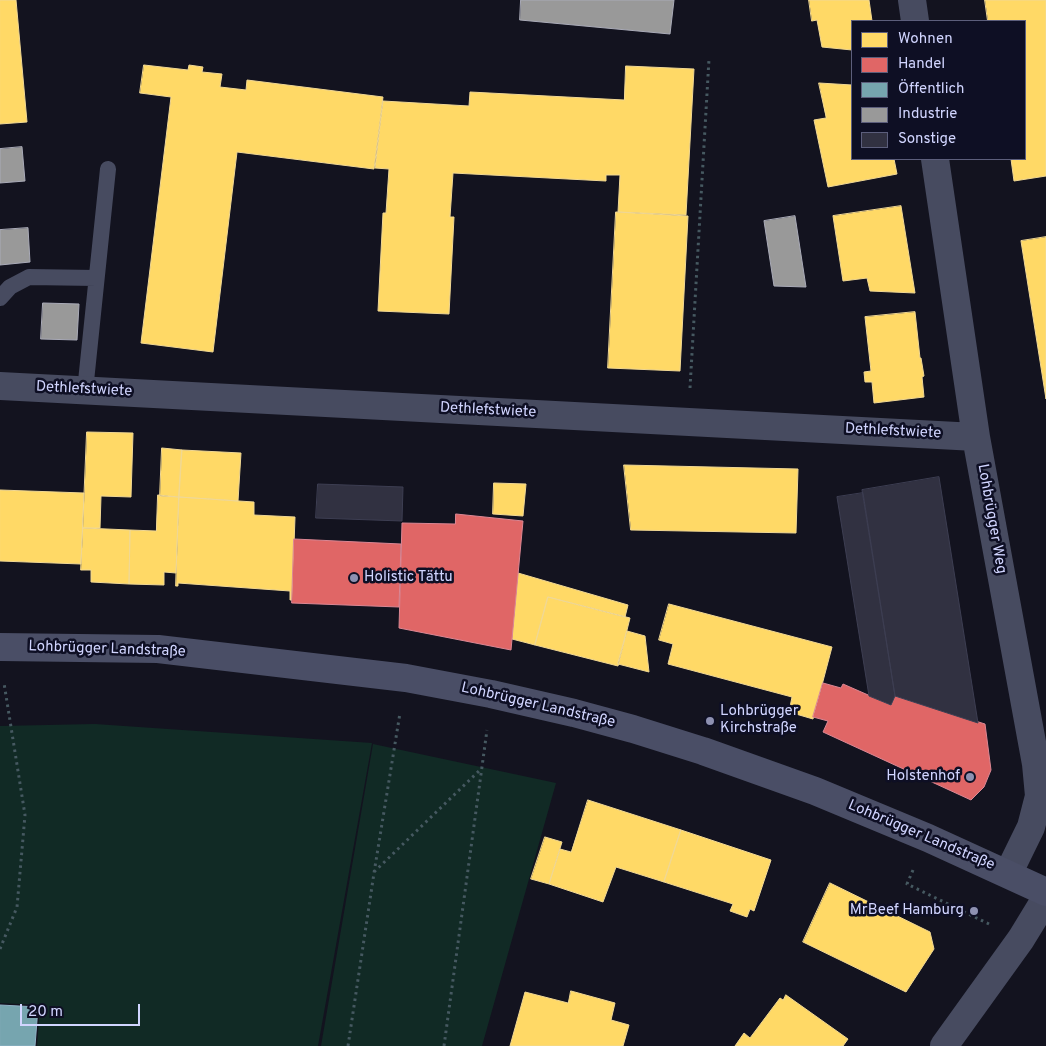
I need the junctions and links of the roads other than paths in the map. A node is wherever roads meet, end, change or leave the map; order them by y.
1 (912, 0) edge
2 (915, 20) edge
3 (935, 160) edge
4 (108, 169) dead end
5 (96, 278) junction
6 (0, 298) edge
7 (0, 386) edge
8 (85, 390) junction
9 (976, 437) junction
10 (0, 647) edge
11 (1008, 874) junction
12 (1046, 892) edge
13 (1046, 898) edge
14 (944, 1046) edge

1 - 2 street
3 - 9 street, Lohbrügger Weg
4 - 5 lane
5 - 6 lane
5 - 8 lane
7 - 8 street, Dethlefstwiete
8 - 9 street, Dethlefstwiete
9 - 11 street, Lohbrügger Weg
10 - 11 street, Lohbrügger Landstraße
11 - 12 street, Lohbrügger Landstraße
13 - 14 street

